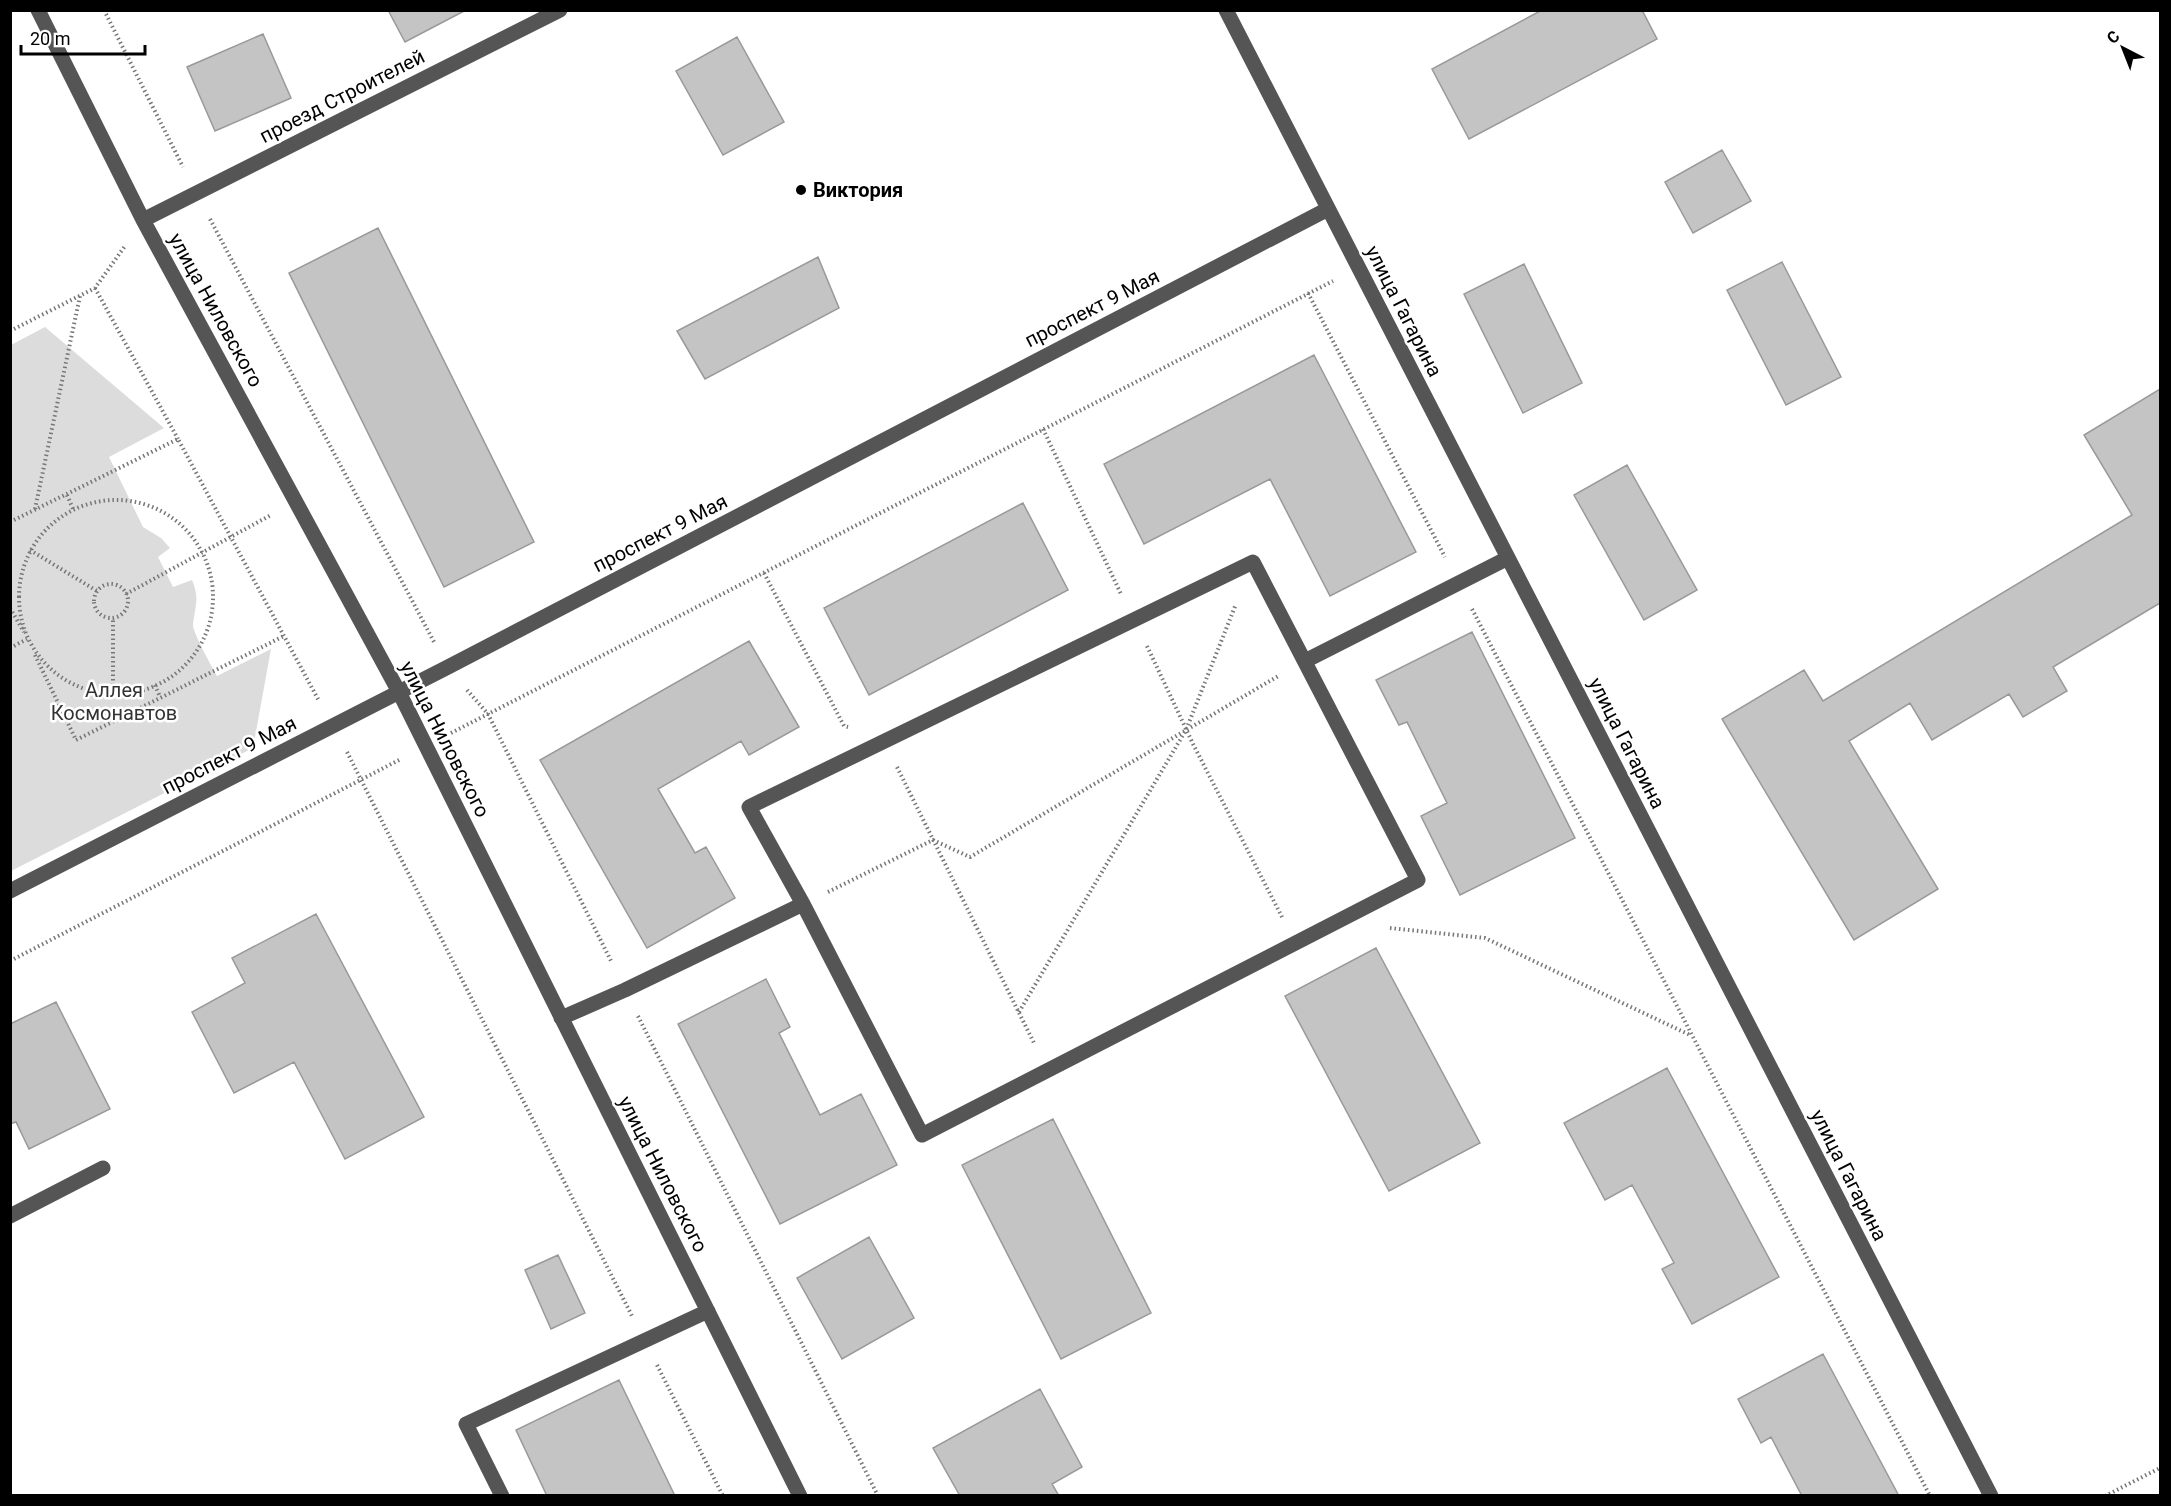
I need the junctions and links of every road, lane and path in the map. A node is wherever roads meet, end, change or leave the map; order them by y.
1 (38, 10) edge
2 (104, 10) edge
3 (560, 10) edge
4 (1226, 10) edge
5 (196, 193) junction
6 (1328, 209) junction
7 (143, 220) junction
8 (1358, 268) junction
9 (95, 288) junction
10 (1308, 293) junction
11 (80, 296) junction
12 (10, 331) edge
13 (1042, 429) junction
14 (178, 438) junction
15 (67, 495) junction
16 (296, 502) junction
17 (73, 509) junction
18 (35, 510) junction
19 (10, 522) edge
20 (230, 536) junction
21 (30, 550) junction
22 (202, 551) junction
23 (1508, 558) junction
24 (1253, 562) junction
25 (764, 573) junction
26 (1458, 583) junction
27 (97, 591) junction
28 (126, 594) junction
29 (1125, 601) dead end
30 (10, 608) edge
31 (113, 618) junction
32 (27, 639) junction
33 (1146, 644) dead end
34 (10, 648) edge
35 (1305, 661) junction
36 (448, 667) junction
37 (155, 685) junction
38 (399, 692) junction
39 (113, 694) junction
40 (160, 697) junction
41 (488, 714) junction
42 (1186, 730) junction
43 (884, 741) junction
44 (426, 746) junction
45 (361, 779) junction
46 (933, 840) junction
47 (10, 891) edge
48 (803, 904) junction
49 (1336, 922) junction
50 (1295, 943) junction
51 (10, 961) edge
52 (625, 990) junction
53 (1019, 1013) junction
54 (561, 1018) junction
55 (1692, 1036) junction
56 (1048, 1070) junction
57 (103, 1168) dead end
58 (10, 1216) edge
59 (708, 1311) junction
60 (644, 1339) junction
61 (2160, 1468) edge
62 (502, 1496) edge
63 (723, 1496) edge
64 (800, 1496) edge
65 (878, 1496) edge
66 (1930, 1496) edge
67 (1991, 1496) edge
68 (2105, 1496) edge

1 - 7 street, улица Ниловского
2 - 5 path
3 - 5 street, проезд Строителей
4 - 6 street, улица Гагарина
5 - 7 street, проезд Строителей
5 - 36 path
6 - 8 street, улица Гагарина
6 - 36 street, проспект 9 Мая
7 - 9 path
7 - 16 street, улица Ниловского
8 - 10 path
8 - 23 street, улица Гагарина
9 - 11 path
9 - 14 path
10 - 13 path
10 - 26 path
11 - 12 path
11 - 18 path
13 - 25 path
13 - 29 path
14 - 15 path
14 - 20 path
15 - 17 path
15 - 18 path
16 - 20 path
16 - 38 street, улица Ниловского
17 - 21 path
17 - 22 path
18 - 19 path
20 - 22 path
20 - 40 path
21 - 27 path
21 - 32 path
22 - 28 path
22 - 37 path
23 - 26 street
23 - 67 street, улица Гагарина
24 - 35 street
24 - 42 path
24 - 43 street
25 - 41 path
25 - 43 path
26 - 35 street
26 - 55 path
27 - 28 path
27 - 31 path
28 - 31 path
30 - 32 path
31 - 39 path
32 - 34 path
32 - 39 path
32 - 40 path
33 - 42 path
35 - 42 path
35 - 49 street
36 - 38 street, проспект 9 Мая
36 - 41 path
37 - 39 path
37 - 40 path
38 - 44 street, улица Ниловского
38 - 47 street, проспект 9 Мая
41 - 44 path
41 - 52 path
42 - 46 path
42 - 50 path
42 - 53 path
43 - 46 path
43 - 48 street
44 - 45 path
44 - 54 street, улица Ниловского
45 - 51 path
45 - 60 path
46 - 48 path
46 - 53 path
48 - 52 street
48 - 56 street
49 - 50 street
49 - 55 path
50 - 56 street
52 - 54 street
52 - 65 path
53 - 56 path
54 - 59 street, улица Ниловского
55 - 66 path
57 - 58 street
59 - 60 street
59 - 64 street, улица Ниловского
60 - 62 street
60 - 63 path
61 - 68 path

